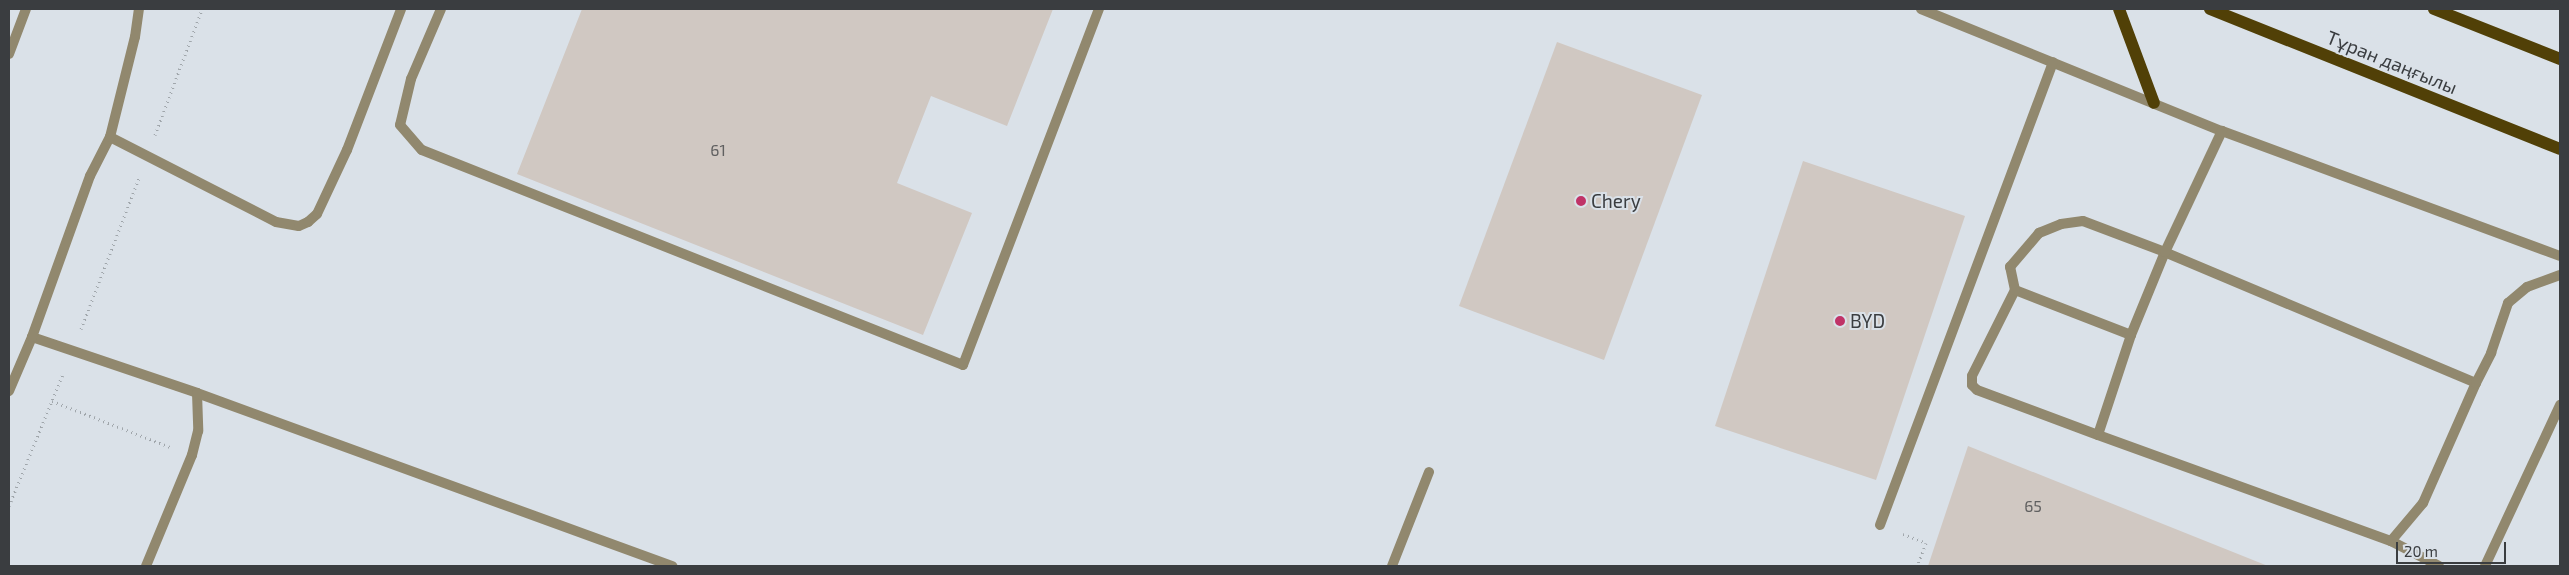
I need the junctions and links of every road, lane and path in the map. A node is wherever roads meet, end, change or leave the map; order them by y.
1 (26, 9) edge
2 (139, 9) edge
3 (202, 9) edge
4 (401, 9) edge
5 (441, 9) edge
6 (1100, 9) edge
7 (1921, 9) edge
8 (2119, 9) edge
9 (2210, 9) edge
10 (2434, 9) edge
11 (9, 54) edge
12 (2560, 59) edge
13 (2053, 62) junction
14 (2154, 103) junction
15 (2222, 130) junction
16 (110, 137) junction
17 (2560, 149) edge
18 (147, 156) junction
19 (2165, 252) junction
20 (2560, 256) edge
21 (2560, 275) edge
22 (2015, 290) junction
23 (2131, 335) junction
24 (32, 337) junction
25 (2476, 383) junction
26 (9, 391) edge
27 (197, 394) junction
28 (52, 401) dead end
29 (2560, 405) edge
30 (2098, 435) junction
31 (192, 456) junction
32 (1428, 472) dead end
33 (1880, 525) joint
34 (2390, 541) junction
35 (146, 566) edge
36 (672, 566) edge
37 (1392, 566) edge
38 (1917, 566) edge
39 (2439, 566) edge
40 (2485, 566) edge

1 - 11 street
2 - 16 street
3 - 18 path
4 - 18 street
5 - 6 street
7 - 13 street
8 - 14 main road
9 - 17 main road, Тұран даңғылы
10 - 12 main road
13 - 14 street
13 - 33 street
14 - 15 street
15 - 19 street
15 - 20 street
16 - 18 street
16 - 24 street
19 - 22 street
19 - 23 street
19 - 25 street
21 - 25 street
22 - 23 street
22 - 30 street
23 - 30 street
24 - 26 street
24 - 27 street
25 - 34 street
27 - 31 street
27 - 36 street
28 - 31 path
29 - 40 street
30 - 34 street
31 - 35 street
32 - 37 street
33 - 38 path
34 - 39 street

